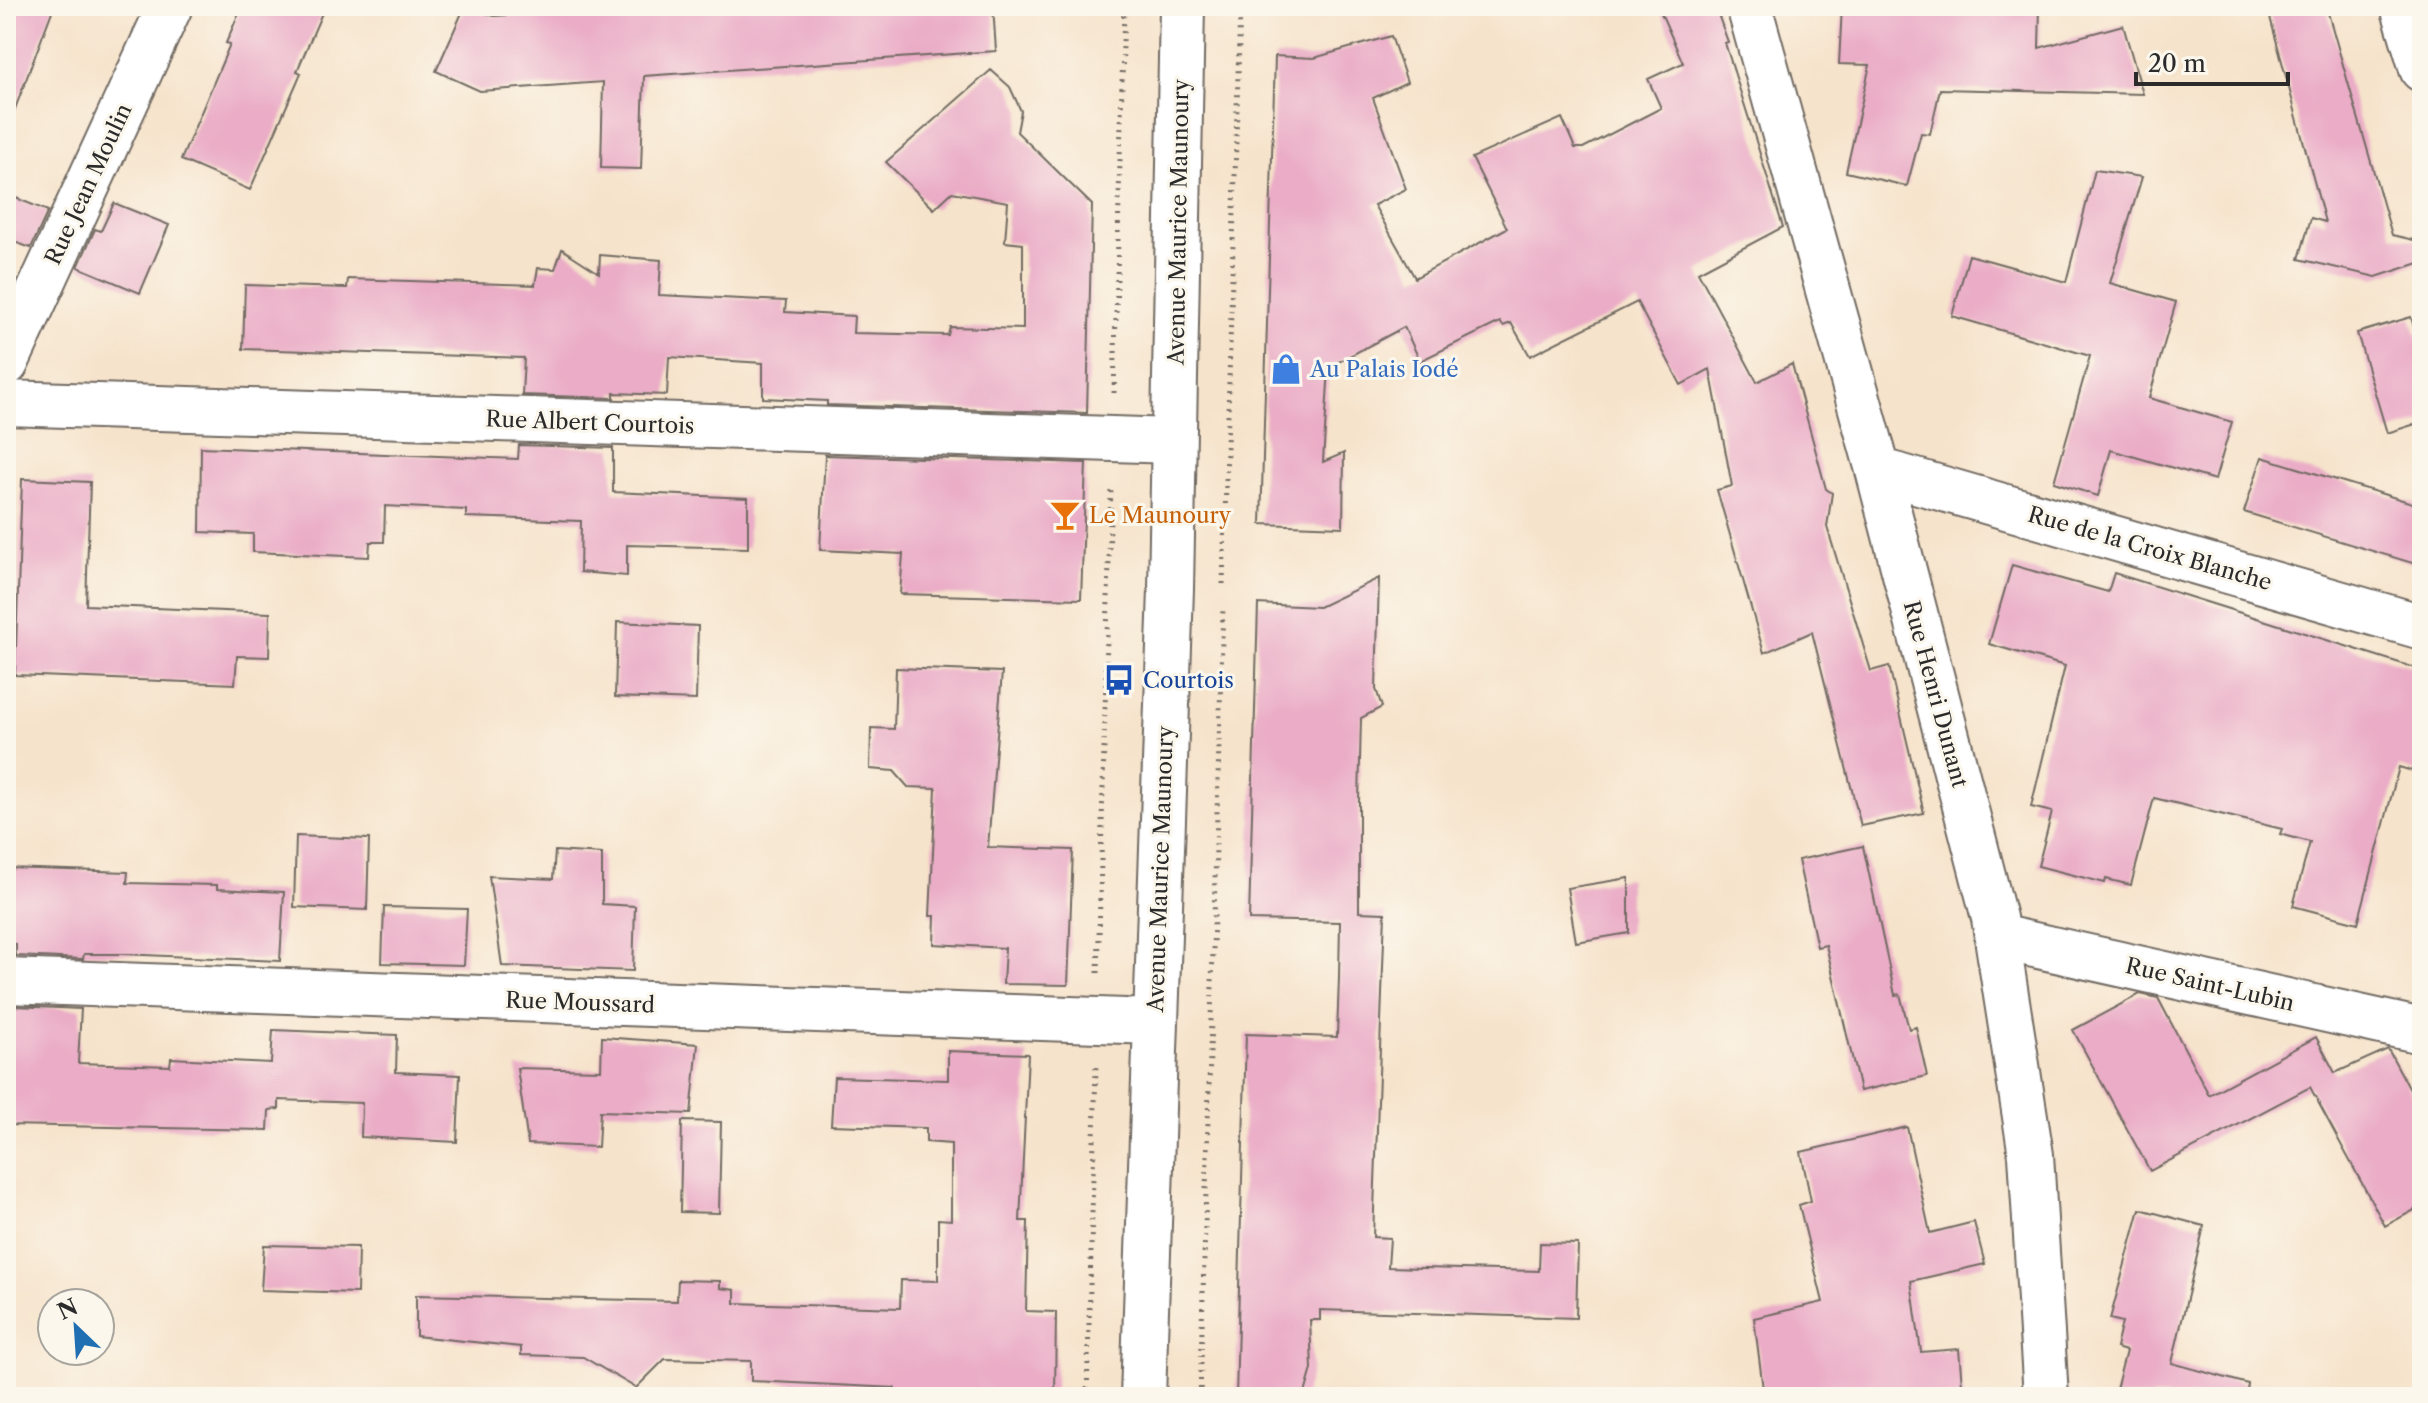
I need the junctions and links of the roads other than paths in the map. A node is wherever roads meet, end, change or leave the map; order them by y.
1 (170, 6) edge
2 (1182, 6) edge
3 (1749, 6) edge
4 (2403, 6) edge
5 (2422, 69) edge
6 (6, 363) edge
7 (6, 403) edge
8 (1173, 441) junction
9 (1878, 470) junction
10 (2422, 627) edge
11 (1998, 937) junction
12 (6, 981) edge
13 (1154, 1022) junction
14 (2422, 1031) edge
15 (1143, 1397) edge
16 (2046, 1397) edge

1 - 6 street, Rue Jean Moulin
2 - 8 street, Avenue Maurice Maunoury
3 - 9 street, Rue Henri Dunant
4 - 5 street
7 - 8 street, Rue Albert Courtois
8 - 13 street, Avenue Maurice Maunoury
9 - 10 street, Rue de la Croix Blanche
9 - 11 street, Rue Henri Dunant
11 - 14 street, Rue Saint-Lubin
11 - 16 street, Rue Henri Dunant
12 - 13 street, Rue Moussard
13 - 15 street, Avenue Maurice Maunoury

